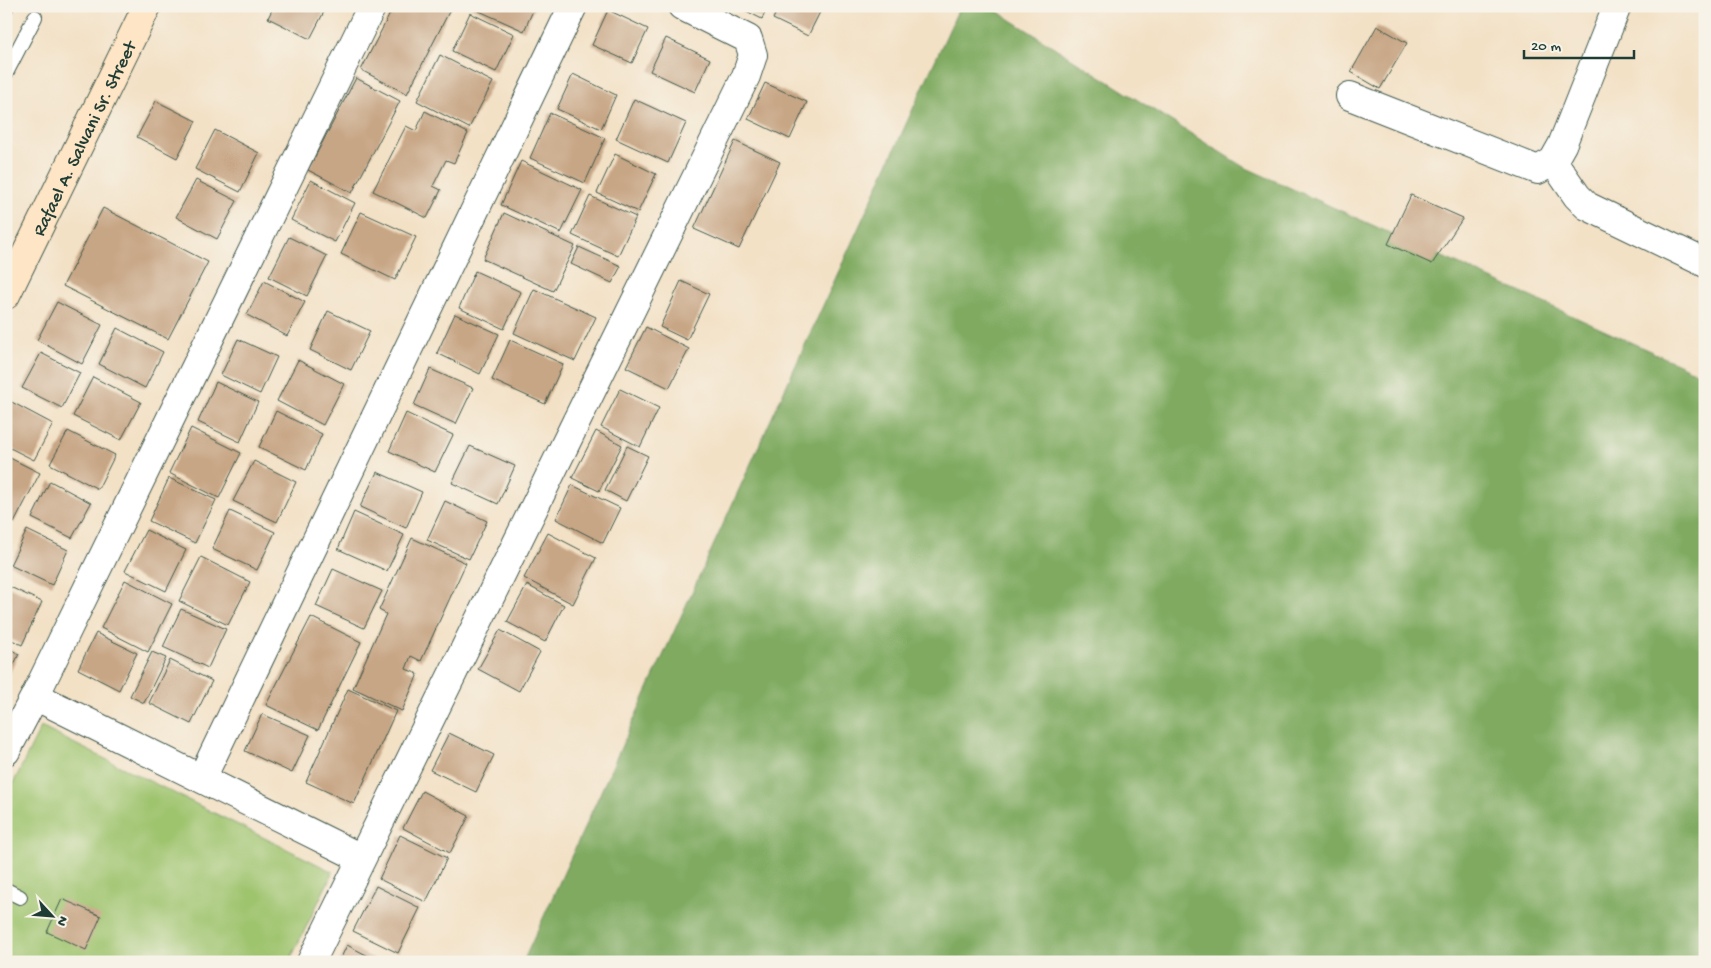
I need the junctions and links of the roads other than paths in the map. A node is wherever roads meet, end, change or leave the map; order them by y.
1 (147, 6) edge
2 (372, 6) edge
3 (573, 6) edge
4 (682, 6) edge
5 (1616, 6) edge
6 (34, 17) dead end
7 (6, 73) edge
8 (1350, 96) dead end
9 (1553, 161) junction
10 (1705, 263) edge
11 (6, 295) edge
12 (36, 696) junction
13 (6, 751) edge
14 (202, 778) junction
15 (361, 858) junction
16 (6, 890) edge
17 (20, 897) dead end
18 (311, 962) edge

1 - 11 street, Rafael A. Salvani Sr. Street
2 - 12 street
3 - 14 street
4 - 15 street
5 - 9 street
6 - 7 lane
8 - 9 street
9 - 10 street
12 - 13 street
12 - 14 street
14 - 15 street
15 - 18 street
16 - 17 lane

